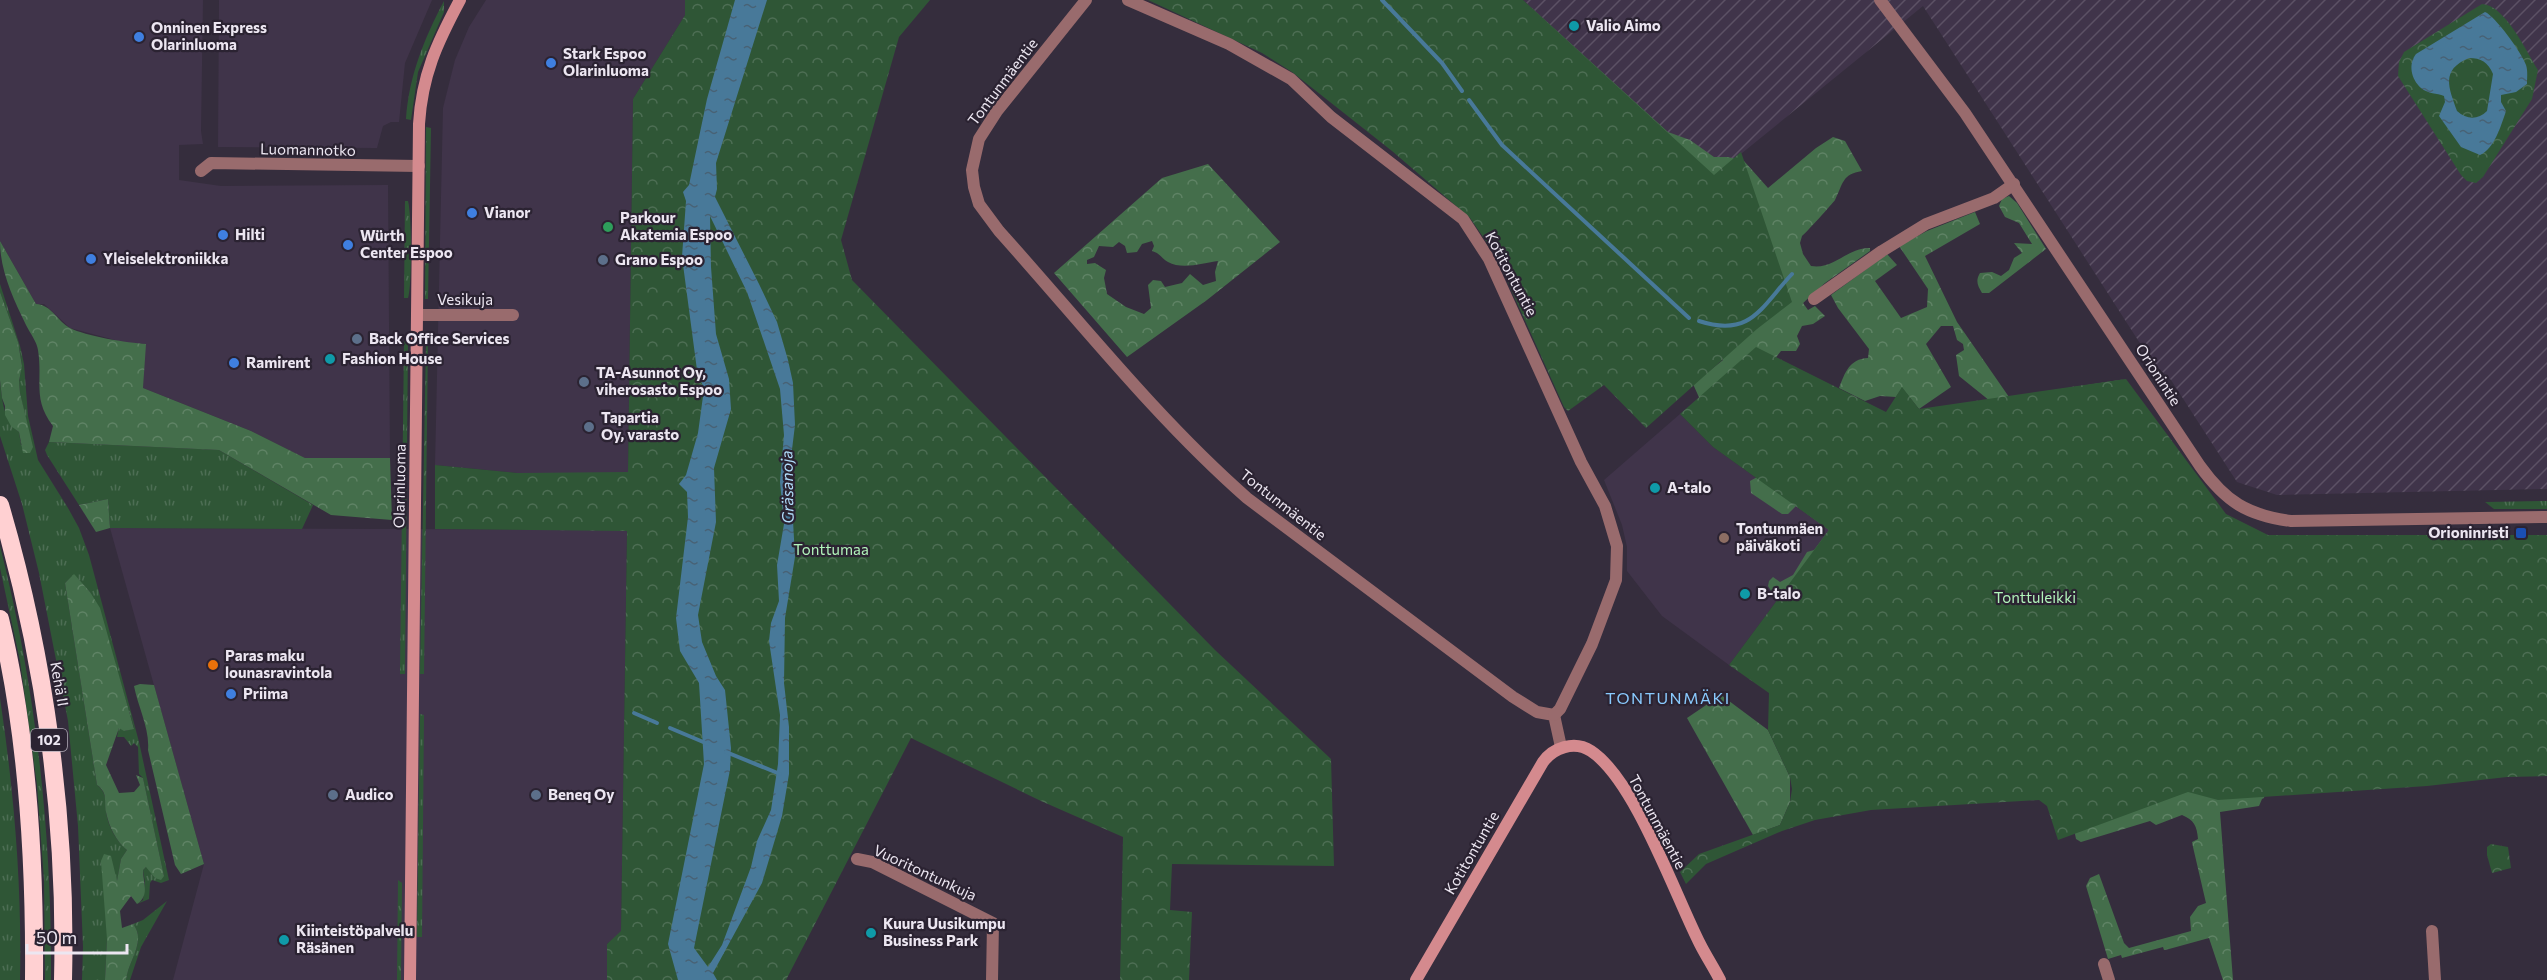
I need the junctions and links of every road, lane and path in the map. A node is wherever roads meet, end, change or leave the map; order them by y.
1 (460, 0) edge
2 (1086, 0) edge
3 (1128, 0) edge
4 (1880, 0) edge
5 (418, 166) junction
6 (201, 171) dead end
7 (2014, 184) junction
8 (1814, 299) dead end
9 (417, 315) junction
10 (513, 315) dead end
11 (0, 505) edge
12 (2547, 518) edge
13 (0, 619) edge
14 (1554, 715) junction
15 (1561, 747) junction
16 (857, 859) dead end
17 (2432, 931) dead end
18 (2104, 964) dead end
19 (34, 980) edge
20 (63, 980) edge
21 (410, 980) edge
22 (992, 980) edge
23 (1416, 980) edge
24 (1720, 980) edge
25 (2109, 980) edge
26 (2435, 980) edge

1 - 5 main road, Olarinluoma
2 - 14 street, Tontunmäentie
3 - 14 street, Kotitontuntie
4 - 7 street, Orionintie
5 - 6 street, Luomannotko
5 - 9 main road, Olarinluoma
7 - 8 street
7 - 12 street, Orionintie
9 - 10 street, Vesikuja
9 - 21 main road, Olarinluoma
11 - 20 highway, Kehä II / 102
13 - 19 highway, 102
14 - 15 street
15 - 23 main road, Kotitontuntie
15 - 24 main road, Tontunmäentie
16 - 22 street, Vuoritontunkuja
17 - 26 street
18 - 25 street

